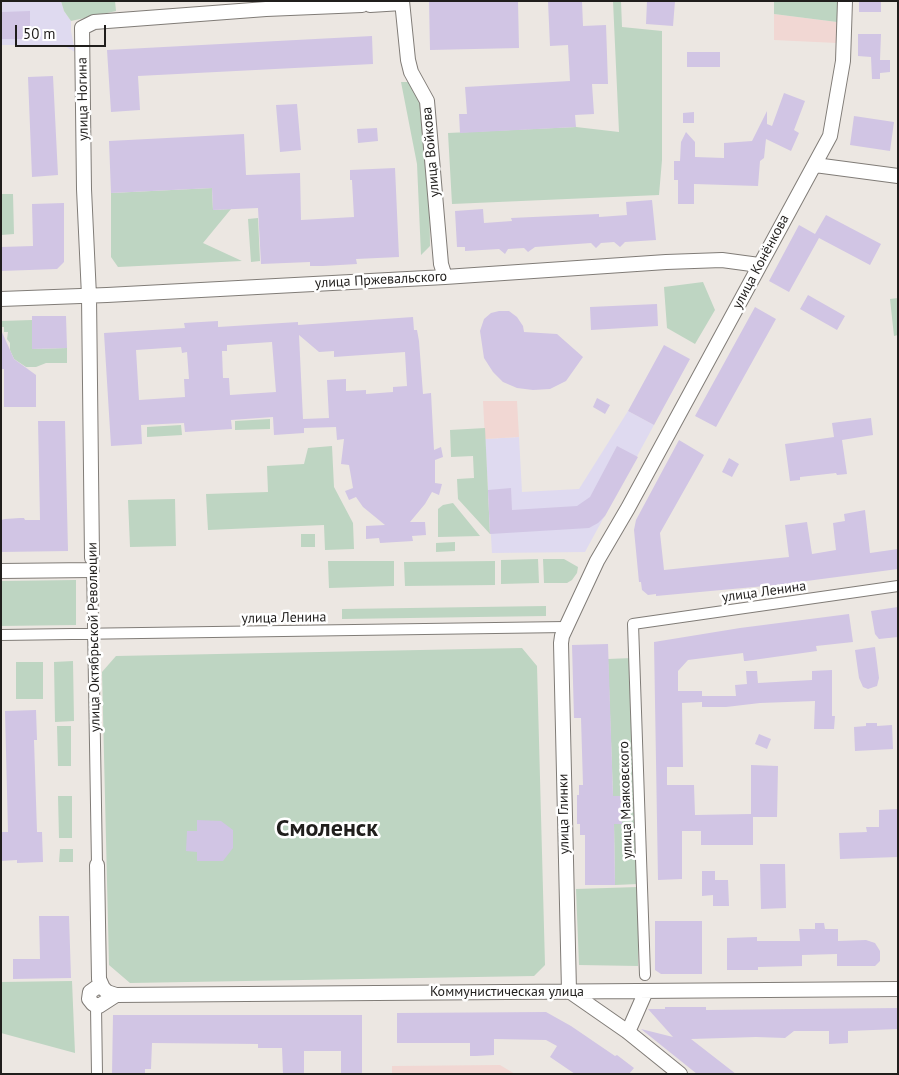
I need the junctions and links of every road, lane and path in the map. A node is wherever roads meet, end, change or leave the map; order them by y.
1 (845, 1) edge
2 (402, 2) edge
3 (267, 5) edge
4 (814, 165) junction
5 (898, 176) edge
6 (760, 266) junction
7 (445, 277) junction
8 (89, 296) junction
9 (1, 299) edge
10 (92, 564) junction
11 (1, 571) edge
12 (898, 586) edge
13 (634, 624) joint
14 (564, 632) junction
15 (93, 634) junction
16 (1, 635) edge
17 (97, 865) joint
18 (645, 975) dead end
19 (99, 985) junction
20 (898, 989) edge
21 (569, 991) junction
22 (646, 991) junction
23 (620, 992) junction
24 (116, 995) junction
25 (96, 1006) junction
26 (636, 1016) junction
27 (610, 1020) junction
28 (628, 1032) junction
29 (97, 1074) edge
30 (680, 1074) edge

1 - 4 street, улица Конёнкова
2 - 3 street, улица Ногина
2 - 7 street, улица Войкова
3 - 8 street, улица Ногина
4 - 5 street
4 - 6 street, улица Конёнкова
6 - 7 street, улица Пржевальского
6 - 14 street, улица Конёнкова
7 - 8 street, улица Пржевальского
8 - 9 street, улица Пржевальского
8 - 10 street, улица Октябрьской Революции
10 - 11 street
10 - 15 street, улица Октябрьской Революции
12 - 13 street, улица Ленина
13 - 18 street, улица Маяковского
14 - 15 street, улица Ленина
14 - 21 street, улица Глинки
15 - 16 street, улица Ленина
15 - 17 street, улица Октябрьской Революции
17 - 19 street, улица Октябрьской Революции
19 - 24 street
19 - 25 street, улица Октябрьской Революции
20 - 22 street, Коммунистическая улица
21 - 23 street, Коммунистическая улица
21 - 24 street, Коммунистическая улица
21 - 27 street
22 - 23 street, Коммунистическая улица
22 - 26 street
23 - 26 street
23 - 27 street
24 - 25 street
25 - 29 street
26 - 27 street
26 - 28 street
27 - 28 street
28 - 30 street

